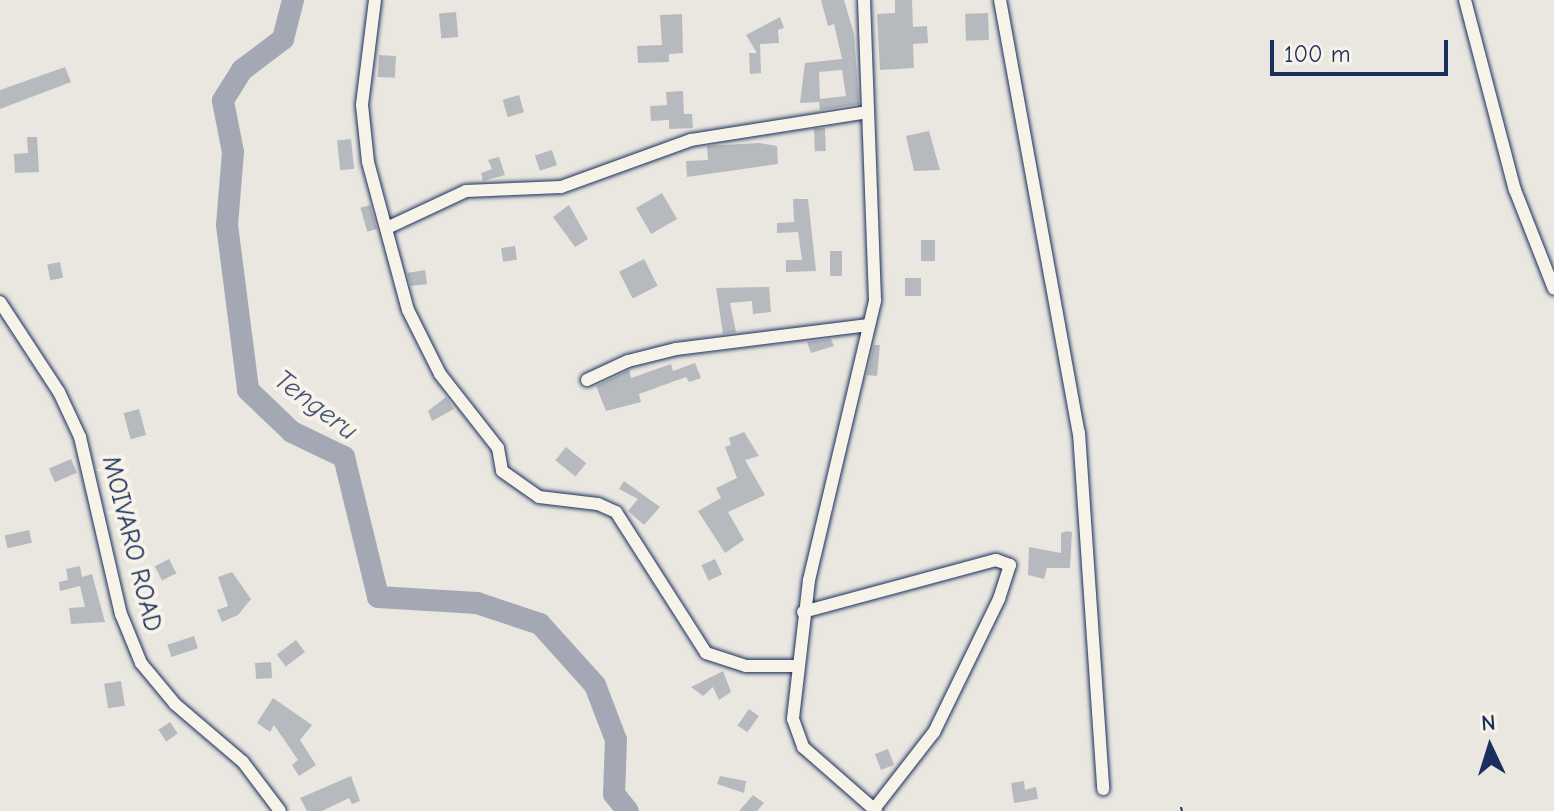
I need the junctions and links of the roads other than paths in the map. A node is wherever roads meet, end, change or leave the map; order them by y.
1 (375, 0) edge
2 (864, 0) edge
3 (1000, 0) edge
4 (1465, 0) edge
5 (867, 112) junction
6 (389, 227) junction
7 (1554, 289) edge
8 (0, 302) edge
9 (869, 325) junction
10 (587, 380) dead end
11 (803, 612) junction
12 (796, 666) junction
13 (1103, 789) dead end
14 (875, 810) edge
15 (280, 811) edge

1 - 6 street
2 - 5 street
3 - 13 street
4 - 7 street
5 - 6 street
5 - 9 street
6 - 12 street
8 - 15 street, MOIVARO ROAD
9 - 10 street
9 - 11 street
11 - 12 street
11 - 14 street
12 - 14 street

